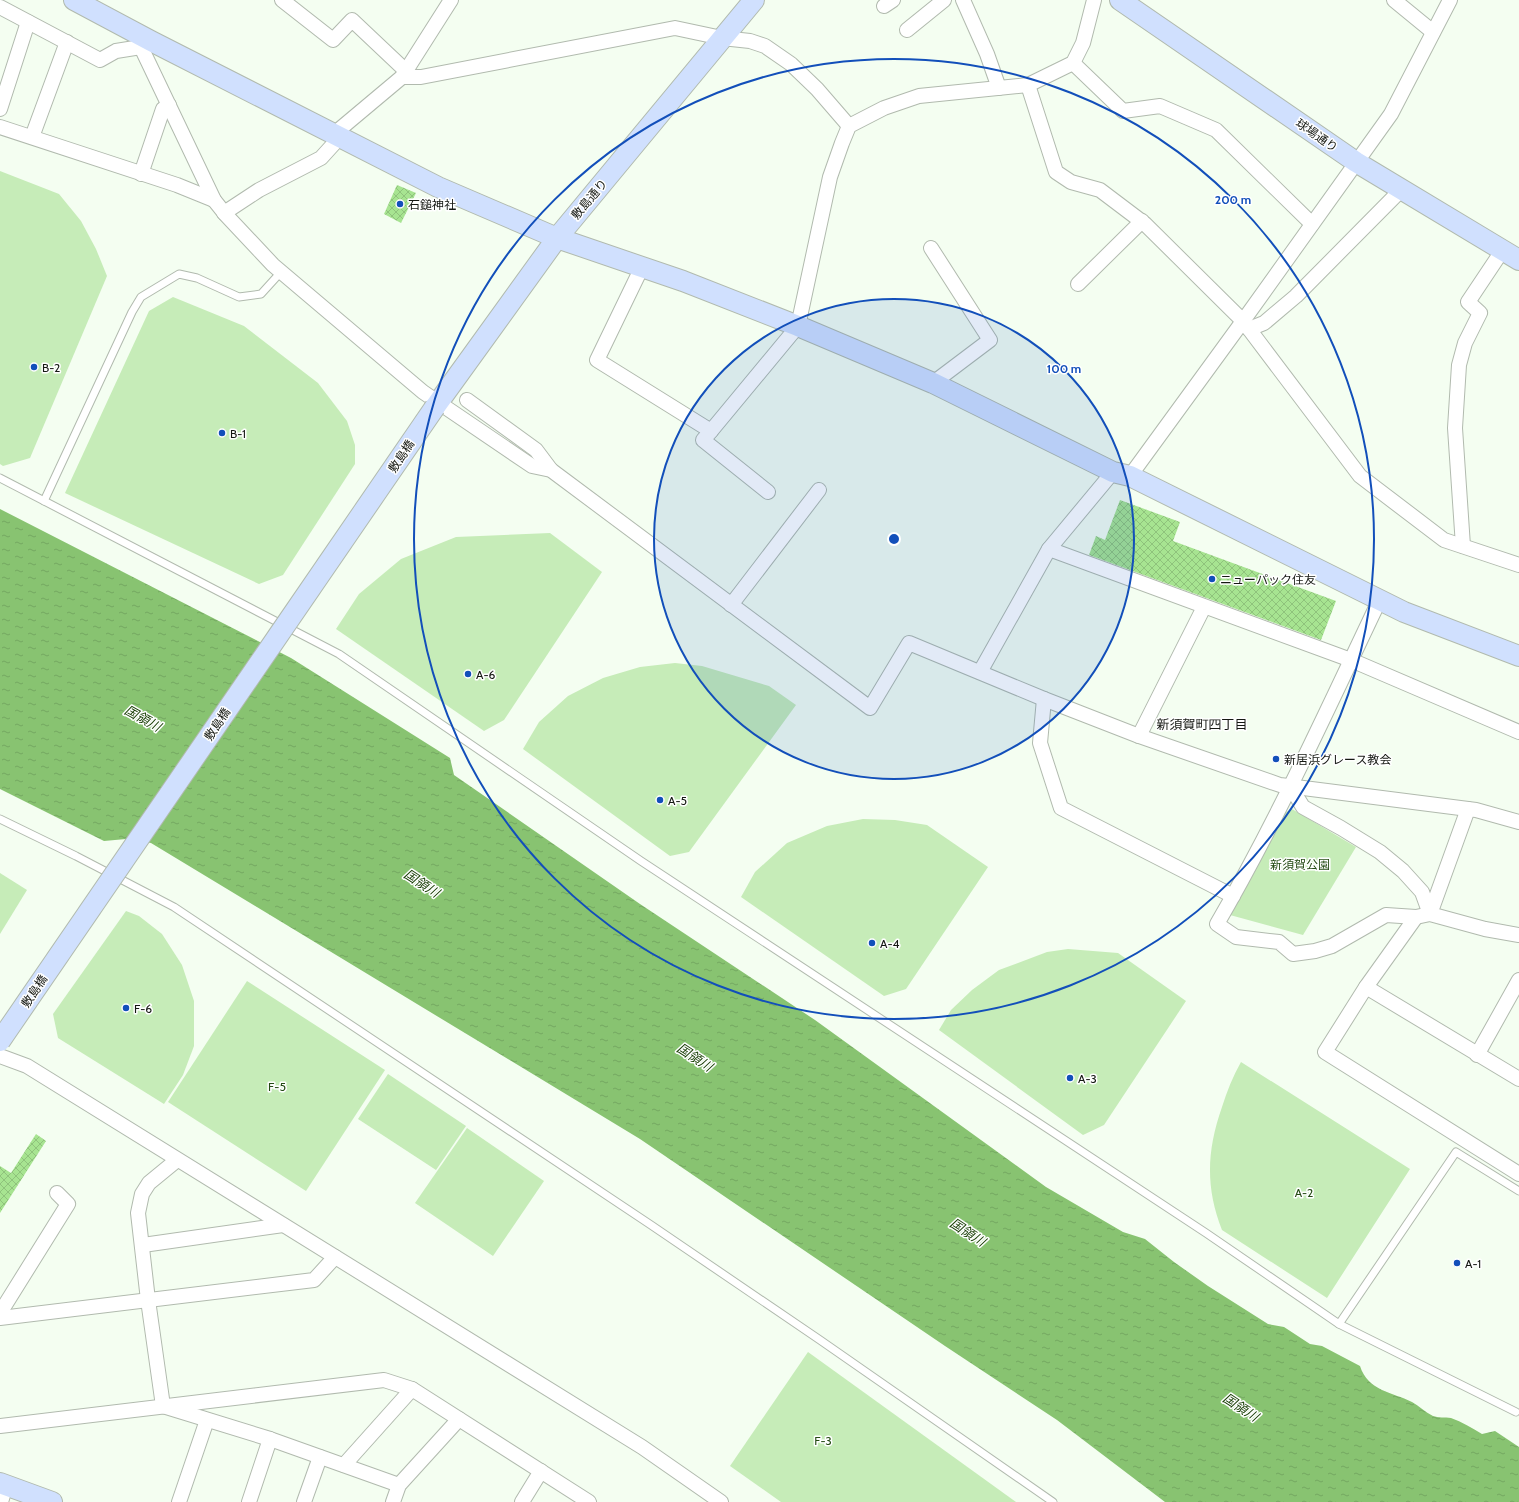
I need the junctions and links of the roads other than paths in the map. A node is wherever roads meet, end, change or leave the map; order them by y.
1 (74, 0) edge
2 (282, 0) edge
3 (451, 0) edge
4 (754, 0) edge
5 (944, 0) edge
6 (963, 0) edge
7 (1094, 0) edge
8 (1120, 0) edge
9 (1394, 0) edge
10 (1450, 0) edge
11 (0, 7) edge
12 (28, 22) junction
13 (907, 30) dead end
14 (1433, 32) junction
15 (722, 38) junction
16 (140, 41) junction
17 (67, 42) junction
18 (1073, 63) junction
19 (404, 74) junction
20 (1028, 85) junction
21 (999, 88) junction
22 (169, 105) junction
23 (0, 109) edge
24 (849, 126) junction
25 (0, 127) edge
26 (337, 135) junction
27 (32, 137) junction
28 (1356, 162) junction
29 (141, 174) junction
30 (1402, 190) junction
31 (214, 200) junction
32 (224, 213) junction
33 (1142, 221) junction
34 (1312, 224) junction
35 (557, 238) junction
36 (931, 248) dead end
37 (1511, 255) edge
38 (642, 267) junction
39 (281, 272) junction
40 (1078, 284) dead end
41 (1246, 325) junction
42 (798, 326) junction
43 (932, 383) junction
44 (467, 400) dead end
45 (436, 405) junction
46 (710, 431) junction
47 (551, 470) junction
48 (1122, 474) junction
49 (0, 478) edge
50 (818, 490) dead end
51 (768, 492) dead end
52 (44, 501) junction
53 (1463, 546) junction
54 (1049, 549) junction
55 (1519, 565) edge
56 (1380, 599) junction
57 (731, 605) junction
58 (1204, 607) junction
59 (1519, 656) edge
60 (1351, 660) junction
61 (980, 672) junction
62 (1044, 699) junction
63 (1519, 732) edge
64 (1138, 736) junction
65 (1290, 786) junction
66 (1468, 809) junction
67 (0, 819) edge
68 (1519, 822) edge
69 (1233, 896) junction
70 (1430, 914) junction
71 (1416, 917) junction
72 (1519, 935) edge
73 (1519, 980) edge
74 (1366, 987) junction
75 (0, 1040) edge
76 (1477, 1055) junction
77 (0, 1056) edge
78 (1519, 1079) edge
79 (177, 1160) junction
80 (1519, 1174) edge
81 (1519, 1191) edge
82 (57, 1194) dead end
83 (283, 1225) junction
84 (143, 1245) junction
85 (335, 1257) junction
86 (148, 1300) junction
87 (0, 1313) edge
88 (0, 1318) edge
89 (1339, 1324) junction
90 (412, 1389) junction
91 (163, 1406) junction
92 (1516, 1412) dead end
93 (459, 1419) junction
94 (207, 1420) junction
95 (0, 1426) edge
96 (270, 1438) junction
97 (320, 1457) junction
98 (344, 1465) junction
99 (541, 1471) junction
100 (399, 1485) junction
101 (2, 1490) edge
102 (585, 1501) edge
103 (52, 1502) edge
104 (179, 1502) edge
105 (249, 1502) edge
106 (304, 1502) edge
107 (394, 1502) edge
108 (522, 1502) edge
109 (721, 1502) edge
110 (1053, 1502) edge

1 - 16 street
2 - 19 street
3 - 19 street
4 - 15 street, 敷島通り
5 - 13 street
6 - 21 street
7 - 18 street
8 - 28 street, 球場通り
9 - 14 street
10 - 14 street
11 - 12 street
12 - 17 street
12 - 23 street
14 - 28 street
15 - 19 street
15 - 24 street
15 - 35 street, 敷島通り
16 - 17 street
16 - 22 street
16 - 26 street
17 - 27 street
18 - 20 street
18 - 34 street
19 - 26 street
20 - 21 street
20 - 33 street
21 - 24 street
22 - 29 street
22 - 31 street
24 - 42 street
25 - 27 street
26 - 32 street
26 - 35 street
27 - 29 street
28 - 30 street, 球場通り
28 - 34 street
29 - 31 street
30 - 37 street, 球場通り
30 - 41 street
31 - 32 street
32 - 39 street
33 - 40 street
33 - 41 street
34 - 41 street
35 - 38 street
35 - 45 street, 敷島通り
36 - 43 street
37 - 53 street
38 - 42 street
38 - 46 street
39 - 45 street
39 - 52 lane
41 - 48 street
41 - 53 street
42 - 43 street
42 - 46 street
43 - 48 street
44 - 47 street
45 - 47 street
45 - 75 street, 敷島橋, bridge
46 - 51 street
47 - 57 street
48 - 54 street
48 - 56 street
49 - 52 lane
50 - 57 street
52 - 89 lane
53 - 55 street
54 - 58 street
54 - 61 street
56 - 59 street
56 - 60 street
57 - 61 street
58 - 60 street
58 - 64 street
60 - 63 street
60 - 65 street
61 - 62 street
62 - 64 street
62 - 69 street
64 - 65 street
65 - 66 street
65 - 69 street
65 - 70 street
66 - 68 street
66 - 70 street
67 - 110 lane
69 - 71 street
70 - 71 street
70 - 72 street
71 - 74 street
73 - 76 street
74 - 76 street
74 - 80 street
76 - 78 street
77 - 79 street
79 - 83 street
79 - 84 street
81 - 89 lane
82 - 87 street
83 - 84 street
83 - 85 street
84 - 86 street
85 - 86 street
85 - 109 street
86 - 88 street
86 - 91 street
89 - 92 lane
90 - 91 street
90 - 93 street
90 - 98 street
91 - 94 street
91 - 95 street
93 - 99 street
93 - 100 street
94 - 96 street
94 - 104 street
96 - 97 street
96 - 105 street
97 - 98 street
97 - 106 street
98 - 100 street
99 - 102 street
99 - 108 street
100 - 107 street
101 - 103 street

